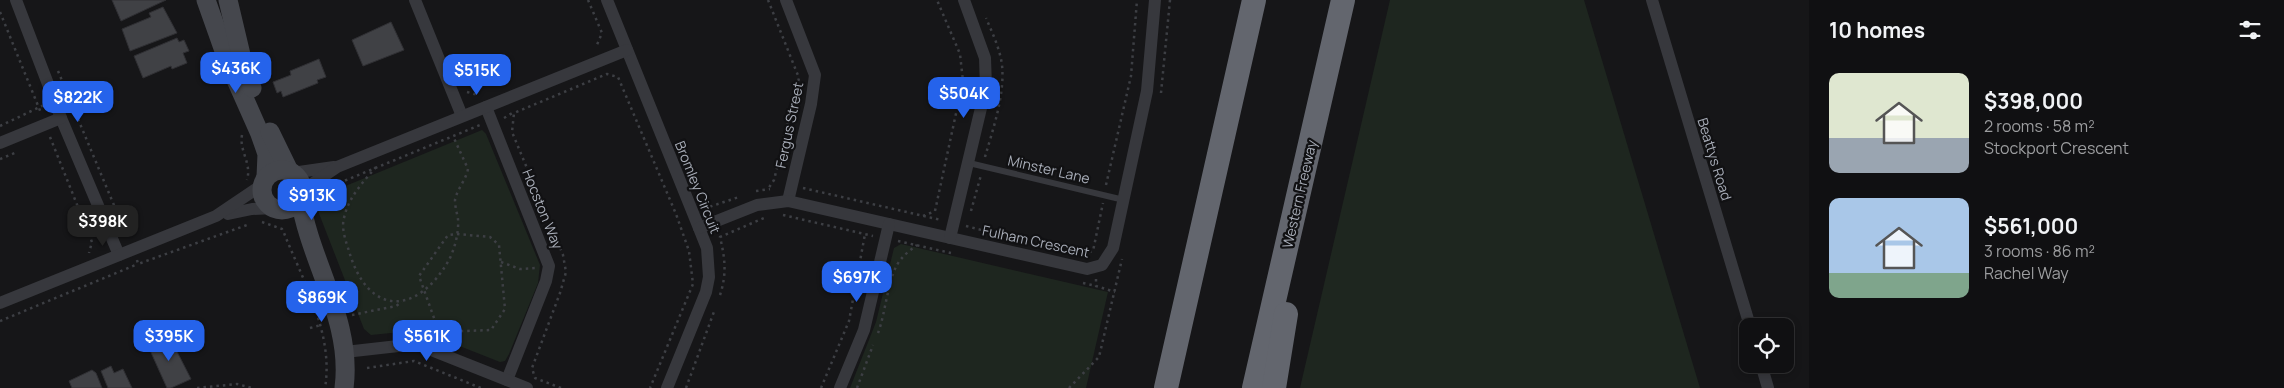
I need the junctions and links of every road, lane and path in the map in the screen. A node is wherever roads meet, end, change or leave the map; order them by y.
1 (16, 0) edge
2 (206, 0) edge
3 (228, 0) edge
4 (415, 0) edge
5 (588, 0) edge
6 (607, 0) edge
7 (768, 0) edge
8 (786, 0) edge
9 (938, 0) edge
10 (964, 0) edge
11 (1155, 0) edge
12 (1254, 0) edge
13 (1343, 0) edge
14 (1652, 0) edge
15 (590, 50) dead end
16 (627, 50) junction
17 (58, 69) dead end
18 (466, 92) dead end
19 (486, 92) dead end
20 (68, 94) junction
21 (1321, 98) junction
22 (54, 101) junction
23 (486, 107) junction
24 (514, 113) dead end
25 (462, 116) junction
26 (61, 118) junction
27 (492, 121) junction
28 (0, 126) edge
29 (453, 136) junction
30 (0, 143) edge
31 (969, 163) junction
32 (337, 167) junction
33 (376, 167) junction
34 (291, 172) junction
35 (264, 181) junction
36 (335, 185) dead end
37 (768, 189) dead end
38 (300, 197) junction
39 (1124, 200) junction
40 (788, 201) junction
41 (775, 213) dead end
42 (274, 214) junction
43 (216, 216) junction
44 (766, 217) dead end
45 (253, 223) dead end
46 (889, 224) junction
47 (700, 228) junction
48 (919, 231) junction
49 (457, 234) junction
50 (950, 238) junction
51 (132, 250) junction
52 (119, 255) junction
53 (315, 257) junction
54 (501, 262) junction
55 (138, 264) junction
56 (548, 266) junction
57 (1096, 268) junction
58 (423, 292) junction
59 (1115, 292) dead end
60 (403, 302) junction
61 (0, 303) edge
62 (1748, 318) edge
63 (338, 319) junction
64 (0, 321) edge
65 (320, 325) junction
66 (310, 328) dead end
67 (878, 334) dead end
68 (874, 343) dead end
69 (345, 352) junction
70 (367, 368) dead end
71 (1764, 373) edge
72 (507, 380) junction
73 (197, 388) edge
74 (252, 388) edge
75 (325, 388) edge
76 (344, 388) edge
77 (481, 388) edge
78 (526, 388) edge
79 (650, 388) edge
80 (667, 388) edge
81 (686, 388) edge
82 (821, 388) edge
83 (840, 388) edge
84 (857, 388) edge
85 (1166, 388) edge
86 (1254, 388) edge
87 (1274, 388) edge
88 (1768, 388) edge

1 - 22 street
2 - 35 street
3 - 34 street
4 - 25 street
5 - 15 path
6 - 16 street, Bromley Circuit
7 - 37 path
8 - 40 street, Fergus Street
9 - 48 path
10 - 31 street
11 - 39 street, Fulham Crescent
12 - 85 highway
13 - 21 highway, Western Freeway
14 - 62 street, Beattys Road
16 - 23 street
16 - 47 street, Bromley Circuit
17 - 20 path
18 - 19 path
20 - 22 path
20 - 51 path
21 - 86 highway, Western Freeway
21 - 87 highway
22 - 26 street
22 - 28 path
23 - 25 street
23 - 27 street, Hocston Way
24 - 79 path
25 - 32 street
26 - 30 street
26 - 52 street
27 - 29 path
27 - 56 street, Hocston Way
29 - 33 path
29 - 49 path
31 - 39 lane, Minster Lane
31 - 50 street
32 - 34 street
32 - 38 street
33 - 36 path
33 - 60 path
34 - 35 street
34 - 38 street
35 - 42 street
35 - 43 street
38 - 42 street
38 - 53 street
39 - 57 street, Fulham Crescent
40 - 46 street, Fulham Crescent
40 - 47 street, Fulham Crescent
41 - 82 path
42 - 43 street
42 - 53 street
42 - 65 path
43 - 51 street
44 - 81 path
45 - 55 path
46 - 48 street, Fulham Crescent
46 - 83 street
47 - 80 street, Bromley Circuit
48 - 50 street, Fulham Crescent
48 - 67 path
49 - 54 path
49 - 58 path
49 - 58 path
50 - 57 street, Fulham Crescent
51 - 52 street
51 - 55 path
52 - 61 street
53 - 63 street
54 - 56 path
54 - 58 path
55 - 64 path
56 - 72 street, Hocston Way
57 - 59 path
58 - 60 path
60 - 63 path
63 - 65 path
63 - 69 street
65 - 66 path
65 - 75 path
68 - 84 path
69 - 72 street
69 - 76 street
70 - 77 path
71 - 88 street
72 - 78 street
73 - 74 path

